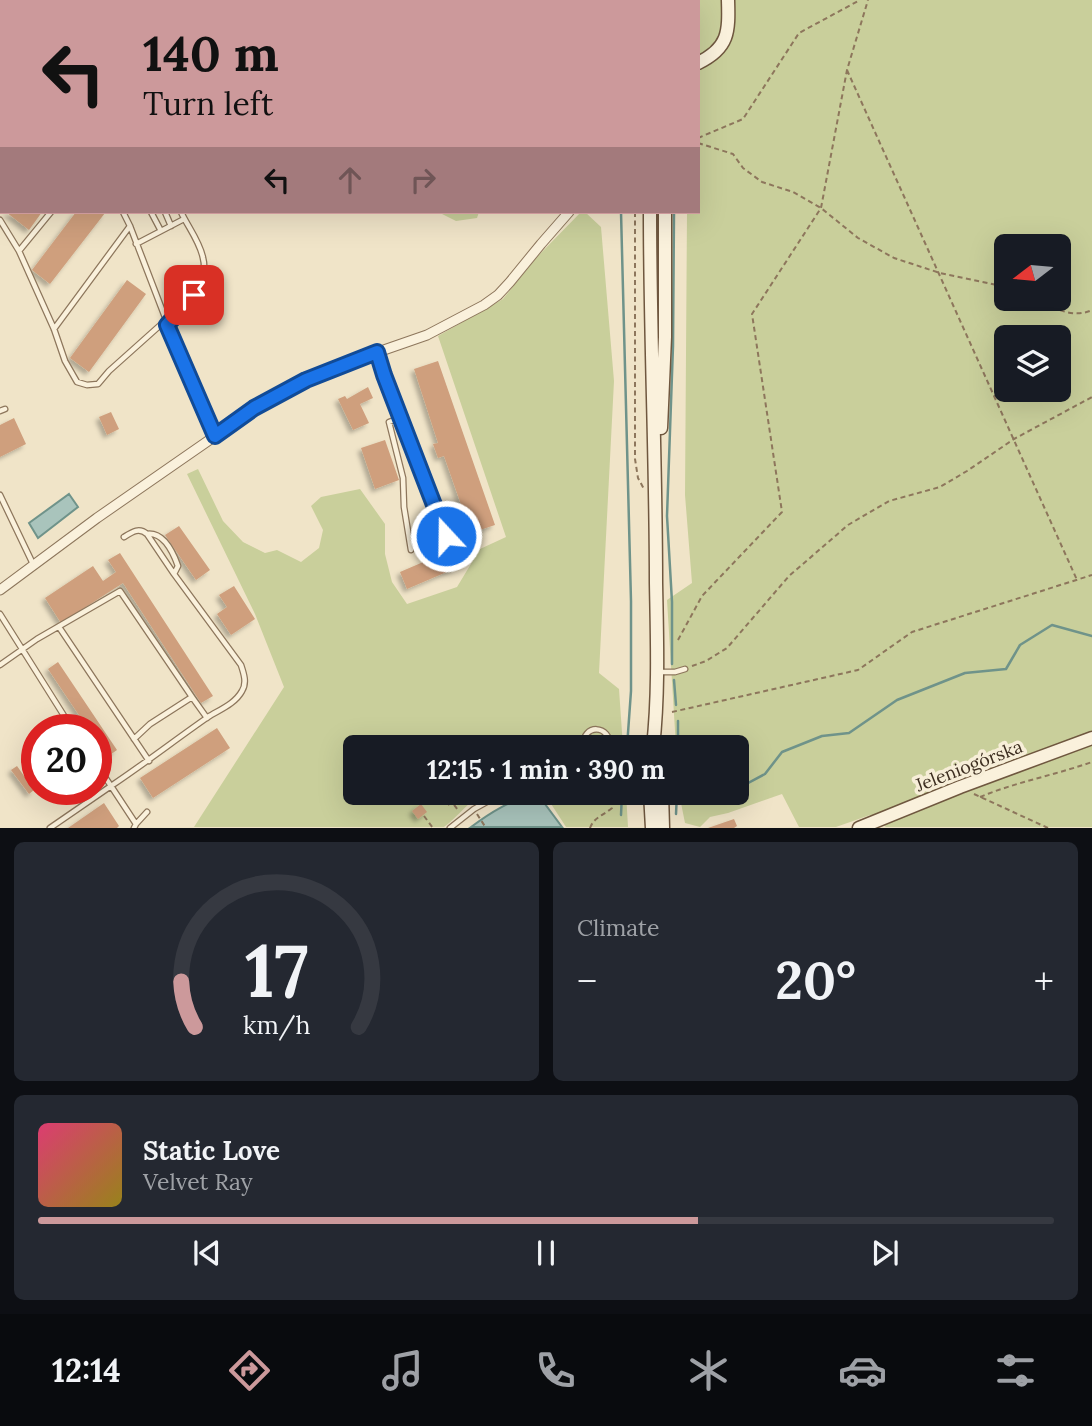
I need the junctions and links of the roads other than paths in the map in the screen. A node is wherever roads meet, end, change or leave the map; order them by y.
1 (728, 0) edge
2 (700, 63) edge
3 (49, 214) edge
4 (124, 214) edge
5 (152, 214) edge
6 (165, 214) edge
7 (182, 214) edge
8 (567, 214) edge
9 (650, 214) edge
10 (665, 214) edge
11 (184, 219) junction
12 (0, 220) edge
13 (130, 226) junction
14 (171, 226) junction
15 (161, 231) junction
16 (136, 244) junction
17 (19, 251) junction
18 (167, 323) junction
19 (54, 329) junction
20 (377, 352) junction
21 (400, 418) junction
22 (215, 436) junction
23 (651, 488) junction
24 (0, 495) edge
25 (147, 534) junction
26 (446, 536) dead end
27 (124, 537) dead end
28 (411, 550) dead end
29 (34, 564) junction
30 (174, 574) junction
31 (0, 590) edge
32 (0, 614) edge
33 (59, 627) junction
34 (22, 651) junction
35 (0, 666) edge
36 (685, 669) road end
37 (657, 673) junction
38 (192, 697) junction
39 (63, 714) edge
40 (207, 718) junction
41 (656, 722) junction
42 (585, 735) edge
43 (607, 735) edge
44 (654, 735) edge
45 (658, 735) edge
46 (1092, 738) edge
47 (134, 739) junction
48 (149, 761) junction
49 (112, 785) edge
50 (112, 788) edge
51 (83, 805) edge
52 (481, 805) edge
53 (651, 805) edge
54 (662, 805) edge
55 (147, 812) dead end
56 (135, 826) edge
57 (50, 828) edge
58 (450, 828) edge
59 (652, 828) edge
60 (663, 828) edge
61 (859, 828) edge

1 - 2 main road
3 - 17 lane
4 - 13 lane
5 - 15 lane
6 - 14 lane
7 - 11 lane
8 - 20 street
9 - 23 main road
10 - 23 main road
11 - 14 lane
11 - 18 lane
12 - 17 lane
13 - 16 lane
13 - 19 lane
14 - 15 lane
15 - 16 lane
16 - 18 lane
17 - 19 lane
18 - 19 lane
18 - 22 lane
20 - 21 lane
20 - 22 street
21 - 26 lane
21 - 28 lane
22 - 29 street
23 - 37 main road
24 - 29 lane
25 - 27 lane
25 - 30 lane
25 - 30 lane
29 - 31 street
30 - 40 lane
32 - 34 lane
33 - 34 lane
33 - 38 lane
33 - 47 lane
34 - 35 lane
34 - 39 lane
36 - 37 lane
37 - 41 main road
38 - 40 lane
38 - 47 lane
40 - 48 lane
41 - 44 main road
41 - 45 main road
42 - 43 lane
46 - 61 main road, Jeleniogórska
47 - 48 lane
48 - 49 lane
50 - 56 lane
51 - 57 lane
52 - 58 lane
53 - 59 main road
54 - 60 main road
55 - 56 lane

